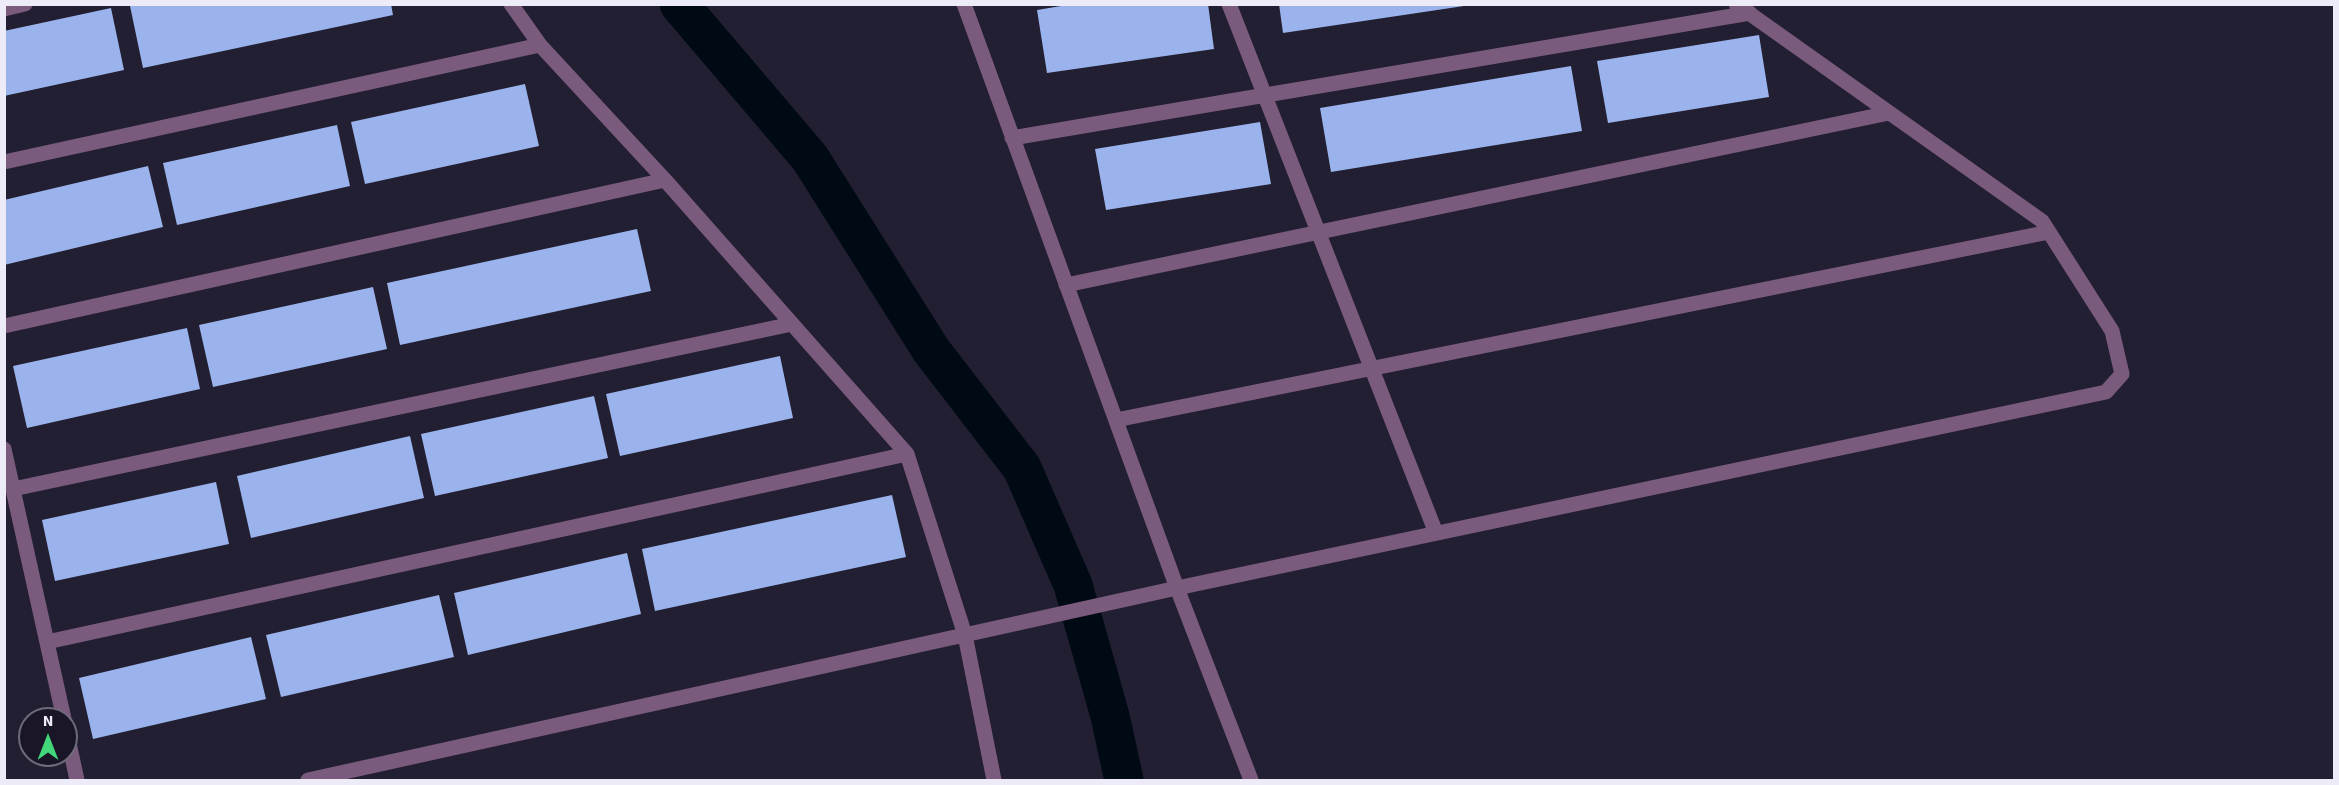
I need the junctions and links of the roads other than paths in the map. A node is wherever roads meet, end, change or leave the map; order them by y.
1 (25, 4) edge
2 (511, 4) edge
3 (964, 4) edge
4 (1229, 4) edge
5 (1736, 4) edge
6 (4, 9) edge
7 (1750, 13) junction
8 (540, 45) junction
9 (1265, 95) junction
10 (1889, 113) junction
11 (1012, 138) junction
12 (4, 162) edge
13 (665, 180) junction
14 (1318, 232) junction
15 (2049, 232) junction
16 (1066, 285) junction
17 (792, 324) junction
18 (4, 326) edge
19 (1372, 369) junction
20 (1116, 420) junction
21 (4, 449) edge
22 (907, 454) junction
23 (13, 489) junction
24 (1436, 533) junction
25 (1177, 588) junction
26 (965, 635) junction
27 (47, 642) junction
28 (61, 707) edge
29 (308, 780) edge
30 (994, 780) edge
31 (1251, 780) edge

1 - 6 street
2 - 8 street
3 - 11 street
4 - 9 street
5 - 7 street
7 - 9 street
7 - 10 street
8 - 12 street
8 - 13 street
9 - 11 street
9 - 14 street
10 - 14 street
10 - 15 street
11 - 16 street
13 - 17 street
13 - 18 street
14 - 16 street
14 - 19 street
15 - 19 street
15 - 24 street
16 - 20 street
17 - 22 street
17 - 23 street
19 - 20 street
19 - 24 street
20 - 25 street
21 - 23 street
22 - 26 street
22 - 27 street
23 - 27 street
24 - 25 street
25 - 26 street
25 - 31 street
26 - 29 street
26 - 30 street
27 - 28 street

